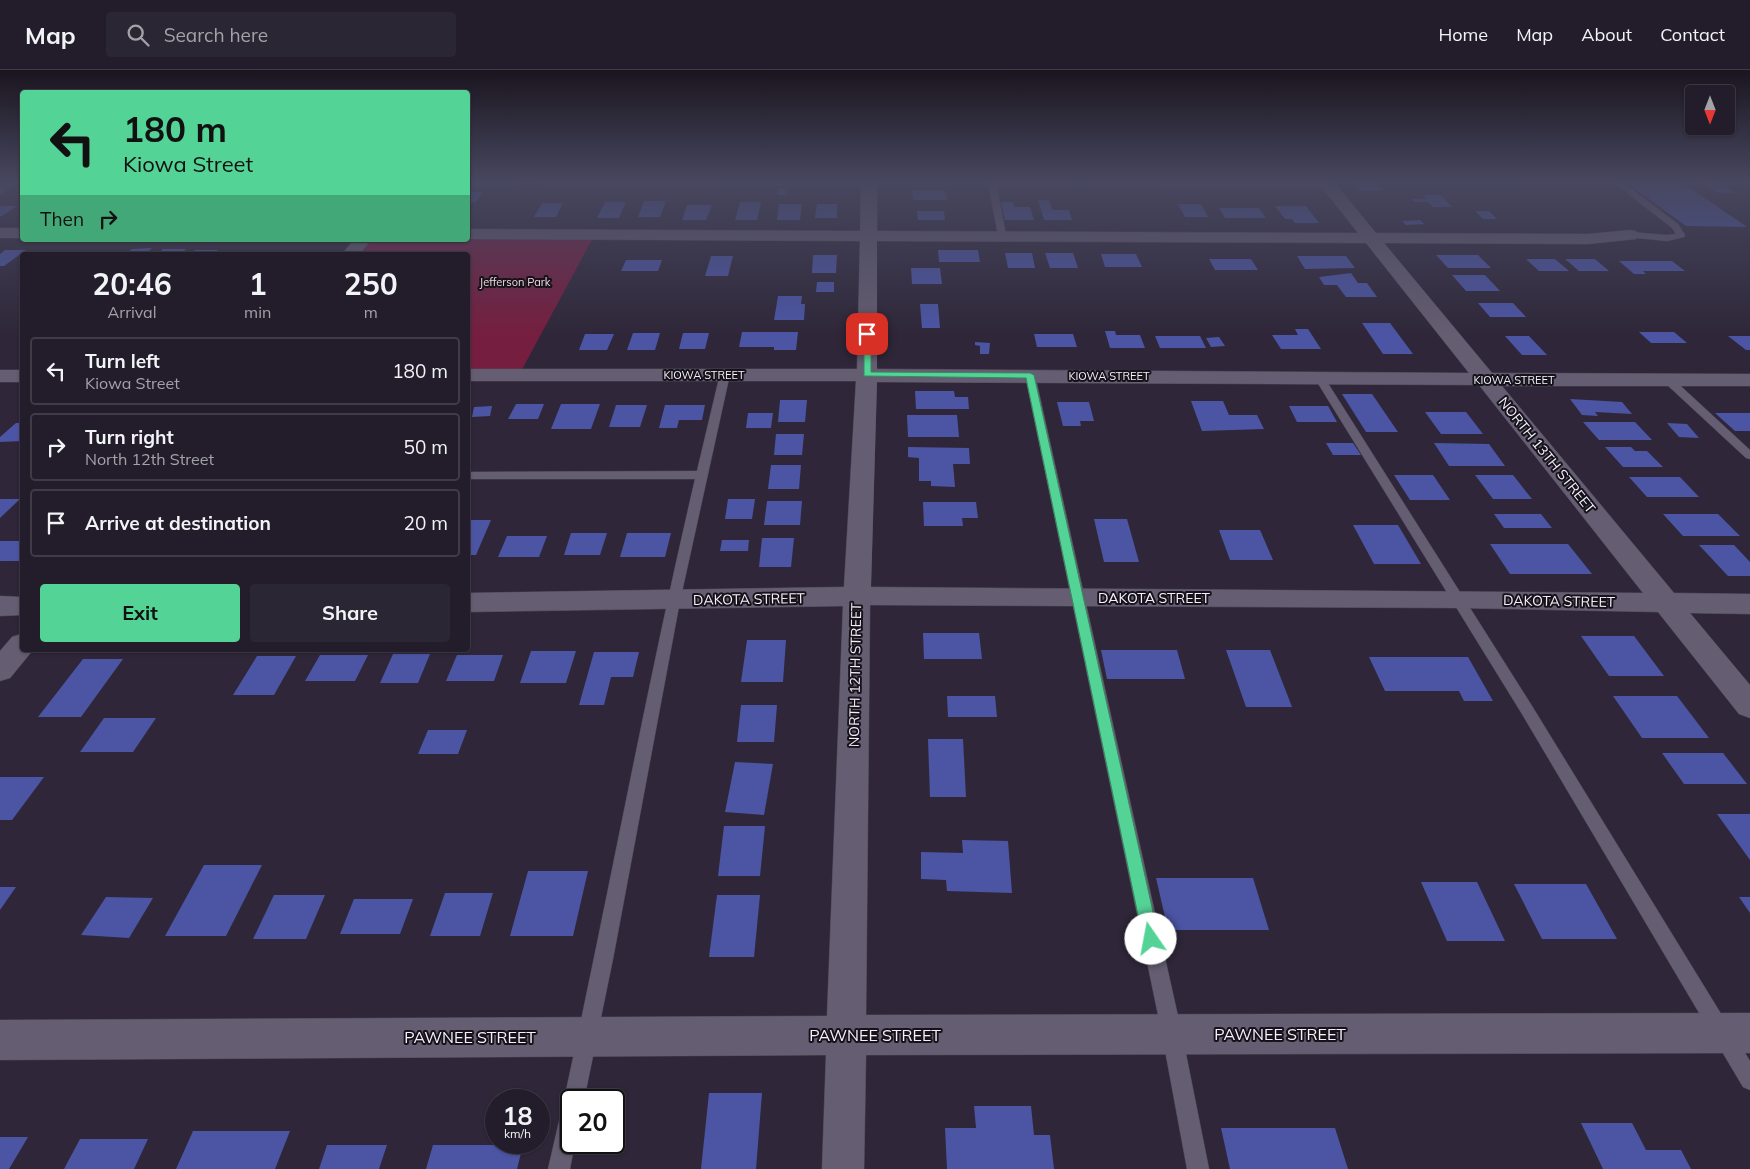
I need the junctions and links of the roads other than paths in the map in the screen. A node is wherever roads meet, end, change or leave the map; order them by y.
1 (1367, 232) edge
2 (1679, 232) edge
3 (0, 233) edge
4 (20, 233) edge
5 (470, 234) edge
6 (868, 234) junction
7 (1002, 235) joint
8 (1630, 235) joint
9 (1372, 238) junction
10 (361, 242) edge
11 (353, 252) edge
12 (725, 374) junction
13 (867, 374) junction
14 (470, 375) edge
15 (1030, 375) junction
16 (0, 376) edge
17 (20, 376) edge
18 (1319, 377) junction
19 (1487, 380) junction
20 (1668, 380) junction
21 (1750, 380) edge
22 (1750, 456) edge
23 (470, 475) edge
24 (702, 475) junction
25 (857, 596) junction
26 (1077, 597) junction
27 (1458, 599) junction
28 (673, 600) junction
29 (470, 602) edge
30 (1666, 603) junction
31 (1750, 604) edge
32 (0, 606) edge
33 (20, 606) edge
34 (20, 646) edge
35 (0, 670) edge
36 (1750, 706) edge
37 (1736, 1033) edge
38 (1172, 1034) junction
39 (846, 1035) junction
40 (587, 1037) junction
41 (0, 1040) edge
42 (1750, 1080) edge
43 (576, 1089) edge
44 (562, 1154) edge
45 (559, 1169) edge
46 (843, 1169) edge
47 (1198, 1169) edge

1 - 9 street, NORTH 13TH STREET
2 - 8 lane
3 - 4 street
5 - 6 street
6 - 7 street
6 - 13 street, NORTH 12TH STREET
7 - 9 street
8 - 9 street
9 - 19 street, NORTH 13TH STREET
10 - 11 street
12 - 13 street, KIOWA STREET
12 - 14 street, KIOWA STREET
12 - 24 lane
13 - 15 street, KIOWA STREET
13 - 25 street, NORTH 12TH STREET
15 - 18 street, KIOWA STREET
15 - 26 lane
16 - 17 street
18 - 19 street, KIOWA STREET
18 - 27 lane
19 - 20 street, KIOWA STREET
19 - 30 street, NORTH 13TH STREET
20 - 21 street, KIOWA STREET
20 - 22 lane
23 - 24 lane
24 - 28 lane
25 - 26 street, DAKOTA STREET
25 - 28 street, DAKOTA STREET
25 - 39 street, NORTH 12TH STREET
26 - 27 street, DAKOTA STREET
26 - 38 lane
27 - 30 street, DAKOTA STREET
27 - 37 lane
28 - 29 street, DAKOTA STREET
28 - 40 lane
30 - 31 street, DAKOTA STREET
30 - 36 street, NORTH 13TH STREET
32 - 33 street
34 - 35 street
37 - 38 street, PAWNEE STREET
37 - 42 lane
38 - 39 street, PAWNEE STREET
38 - 47 lane
39 - 40 street, PAWNEE STREET
39 - 46 street, NORTH 12TH STREET
40 - 41 street, PAWNEE STREET
40 - 43 lane
44 - 45 lane

